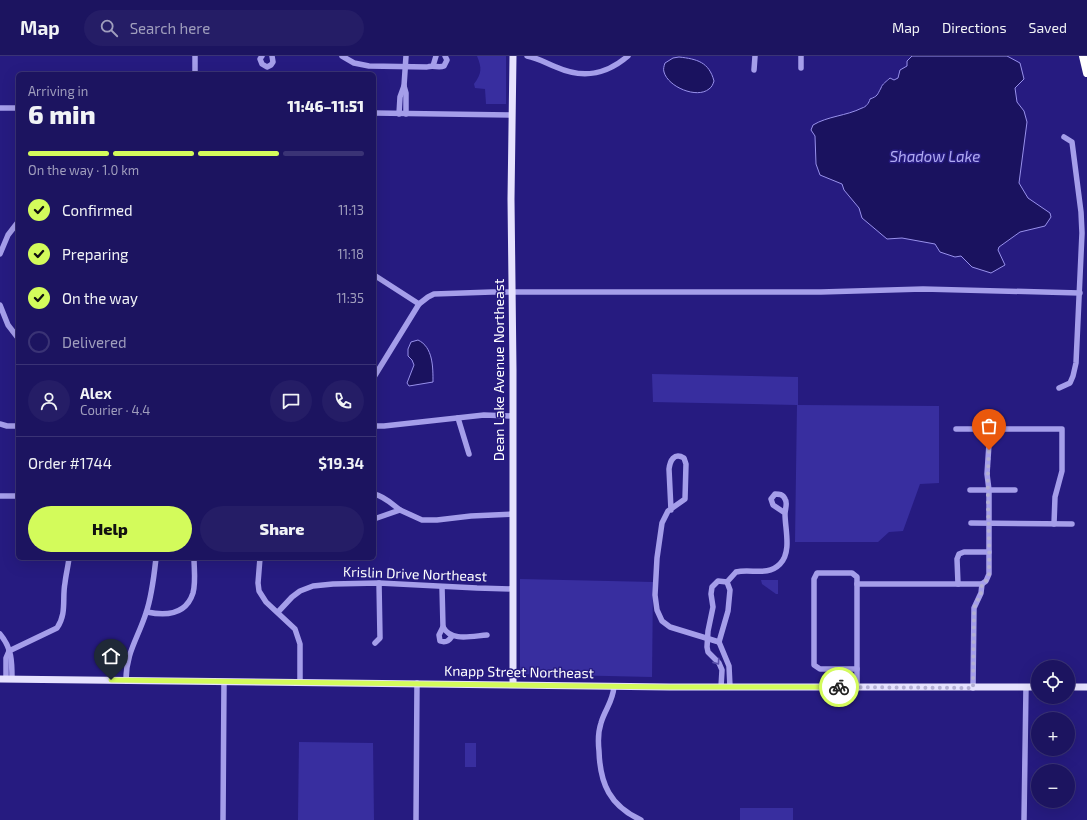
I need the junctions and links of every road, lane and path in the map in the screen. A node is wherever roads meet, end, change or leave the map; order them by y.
1 (195, 56) edge
2 (262, 56) edge
3 (272, 56) edge
4 (342, 56) edge
5 (406, 56) edge
6 (436, 56) edge
7 (445, 56) edge
8 (513, 56) edge
9 (527, 56) edge
10 (628, 56) edge
11 (755, 56) edge
12 (801, 56) edge
13 (1083, 56) edge
14 (433, 66) junction
15 (406, 67) junction
16 (801, 68) dead end
17 (754, 70) dead end
18 (195, 72) edge
19 (1087, 73) edge
20 (404, 86) junction
21 (0, 108) edge
22 (16, 108) edge
23 (376, 113) edge
24 (399, 114) junction
25 (406, 114) junction
26 (512, 115) junction
27 (1064, 138) dead end
28 (16, 225) edge
29 (0, 254) edge
30 (376, 275) edge
31 (513, 293) junction
32 (1080, 293) junction
33 (419, 304) junction
34 (0, 305) edge
35 (16, 335) edge
36 (376, 374) edge
37 (1059, 388) dead end
38 (512, 416) junction
39 (458, 418) junction
40 (0, 424) edge
41 (16, 426) edge
42 (376, 426) edge
43 (956, 429) dead end
44 (990, 429) junction
45 (470, 454) dead end
46 (970, 490) dead end
47 (989, 490) junction
48 (1015, 490) dead end
49 (376, 494) edge
50 (0, 496) edge
51 (16, 496) edge
52 (400, 510) junction
53 (671, 510) junction
54 (785, 513) dead end
55 (513, 514) junction
56 (376, 518) edge
57 (971, 523) dead end
58 (989, 524) junction
59 (1054, 524) junction
60 (1072, 524) dead end
61 (989, 552) junction
62 (69, 560) edge
63 (156, 560) edge
64 (194, 560) edge
65 (260, 560) edge
66 (727, 582) junction
67 (379, 583) junction
68 (857, 584) junction
69 (958, 584) junction
70 (982, 584) junction
71 (442, 587) junction
72 (513, 589) junction
73 (147, 612) junction
74 (278, 612) junction
75 (443, 627) junction
76 (0, 634) edge
77 (487, 634) dead end
78 (452, 636) junction
79 (708, 638) junction
80 (719, 642) junction
81 (375, 643) dead end
82 (10, 651) junction
83 (857, 668) junction
84 (6, 679) edge
85 (126, 680) junction
86 (224, 682) junction
87 (300, 682) junction
88 (417, 683) junction
89 (513, 684) junction
90 (614, 686) junction
91 (721, 687) junction
92 (730, 687) junction
93 (1026, 687) junction
94 (1031, 687) edge
95 (1075, 687) edge
96 (1087, 687) edge
97 (856, 688) junction
98 (973, 688) junction
99 (633, 818) edge
100 (223, 820) edge
101 (416, 820) edge
102 (641, 820) edge
103 (1024, 820) edge

1 - 18 street
2 - 3 street
4 - 15 street
5 - 15 street
6 - 14 street
7 - 14 street
8 - 26 main road, Dean Lake Avenue Northeast
9 - 10 street
11 - 17 street
12 - 16 street
13 - 19 highway
14 - 15 street
15 - 20 street
20 - 24 street
20 - 25 street
21 - 22 street
23 - 24 street
24 - 25 street
25 - 26 street
26 - 31 main road, Dean Lake Avenue Northeast
27 - 32 street
28 - 29 street
30 - 33 street
31 - 32 street
31 - 33 street
31 - 38 main road, Dean Lake Avenue Northeast
32 - 37 street
33 - 36 street
34 - 35 street
38 - 39 street
38 - 55 main road, Dean Lake Avenue Northeast
39 - 42 street
39 - 45 street
40 - 41 street
43 - 44 street
44 - 47 street
44 - 59 street
46 - 47 street
47 - 48 street
47 - 58 street
49 - 52 street
50 - 51 street
52 - 55 street
52 - 56 street
53 - 53 street
53 - 79 street
54 - 66 street
55 - 72 main road, Dean Lake Avenue Northeast
57 - 58 street
58 - 59 street
58 - 61 street
59 - 60 street
61 - 69 street
61 - 70 street
62 - 82 street
63 - 73 street
64 - 73 street
65 - 74 street
66 - 79 street
66 - 80 street
67 - 71 street, Krislin Drive Northeast
67 - 74 street, Krislin Drive Northeast
67 - 81 street
68 - 69 street
68 - 83 street
68 - 83 street
69 - 70 street
70 - 98 street
71 - 72 street, Krislin Drive Northeast
71 - 75 street
72 - 89 main road, Dean Lake Avenue Northeast
73 - 85 street
74 - 87 street
75 - 78 street
75 - 78 street
76 - 82 street
77 - 78 street
79 - 80 street
79 -> 91 street
80 - 92 street
82 - 84 street
83 - 97 street
84 - 85 main road, Knapp Street Northeast
85 - 86 main road, Knapp Street Northeast
86 - 87 main road, Knapp Street Northeast
86 - 100 street
87 - 88 main road, Knapp Street Northeast
88 - 89 main road, Knapp Street Northeast
88 - 101 street
89 - 90 main road, Knapp Street Northeast
90 - 91 main road, Knapp Street Northeast
90 - 99 street
91 - 92 main road, Knapp Street Northeast
92 - 97 main road, Knapp Street Northeast
93 - 94 main road, Knapp Street Northeast
93 - 98 main road, Knapp Street Northeast
93 - 103 street
95 - 96 main road
97 - 98 main road, Knapp Street Northeast
99 - 102 street

